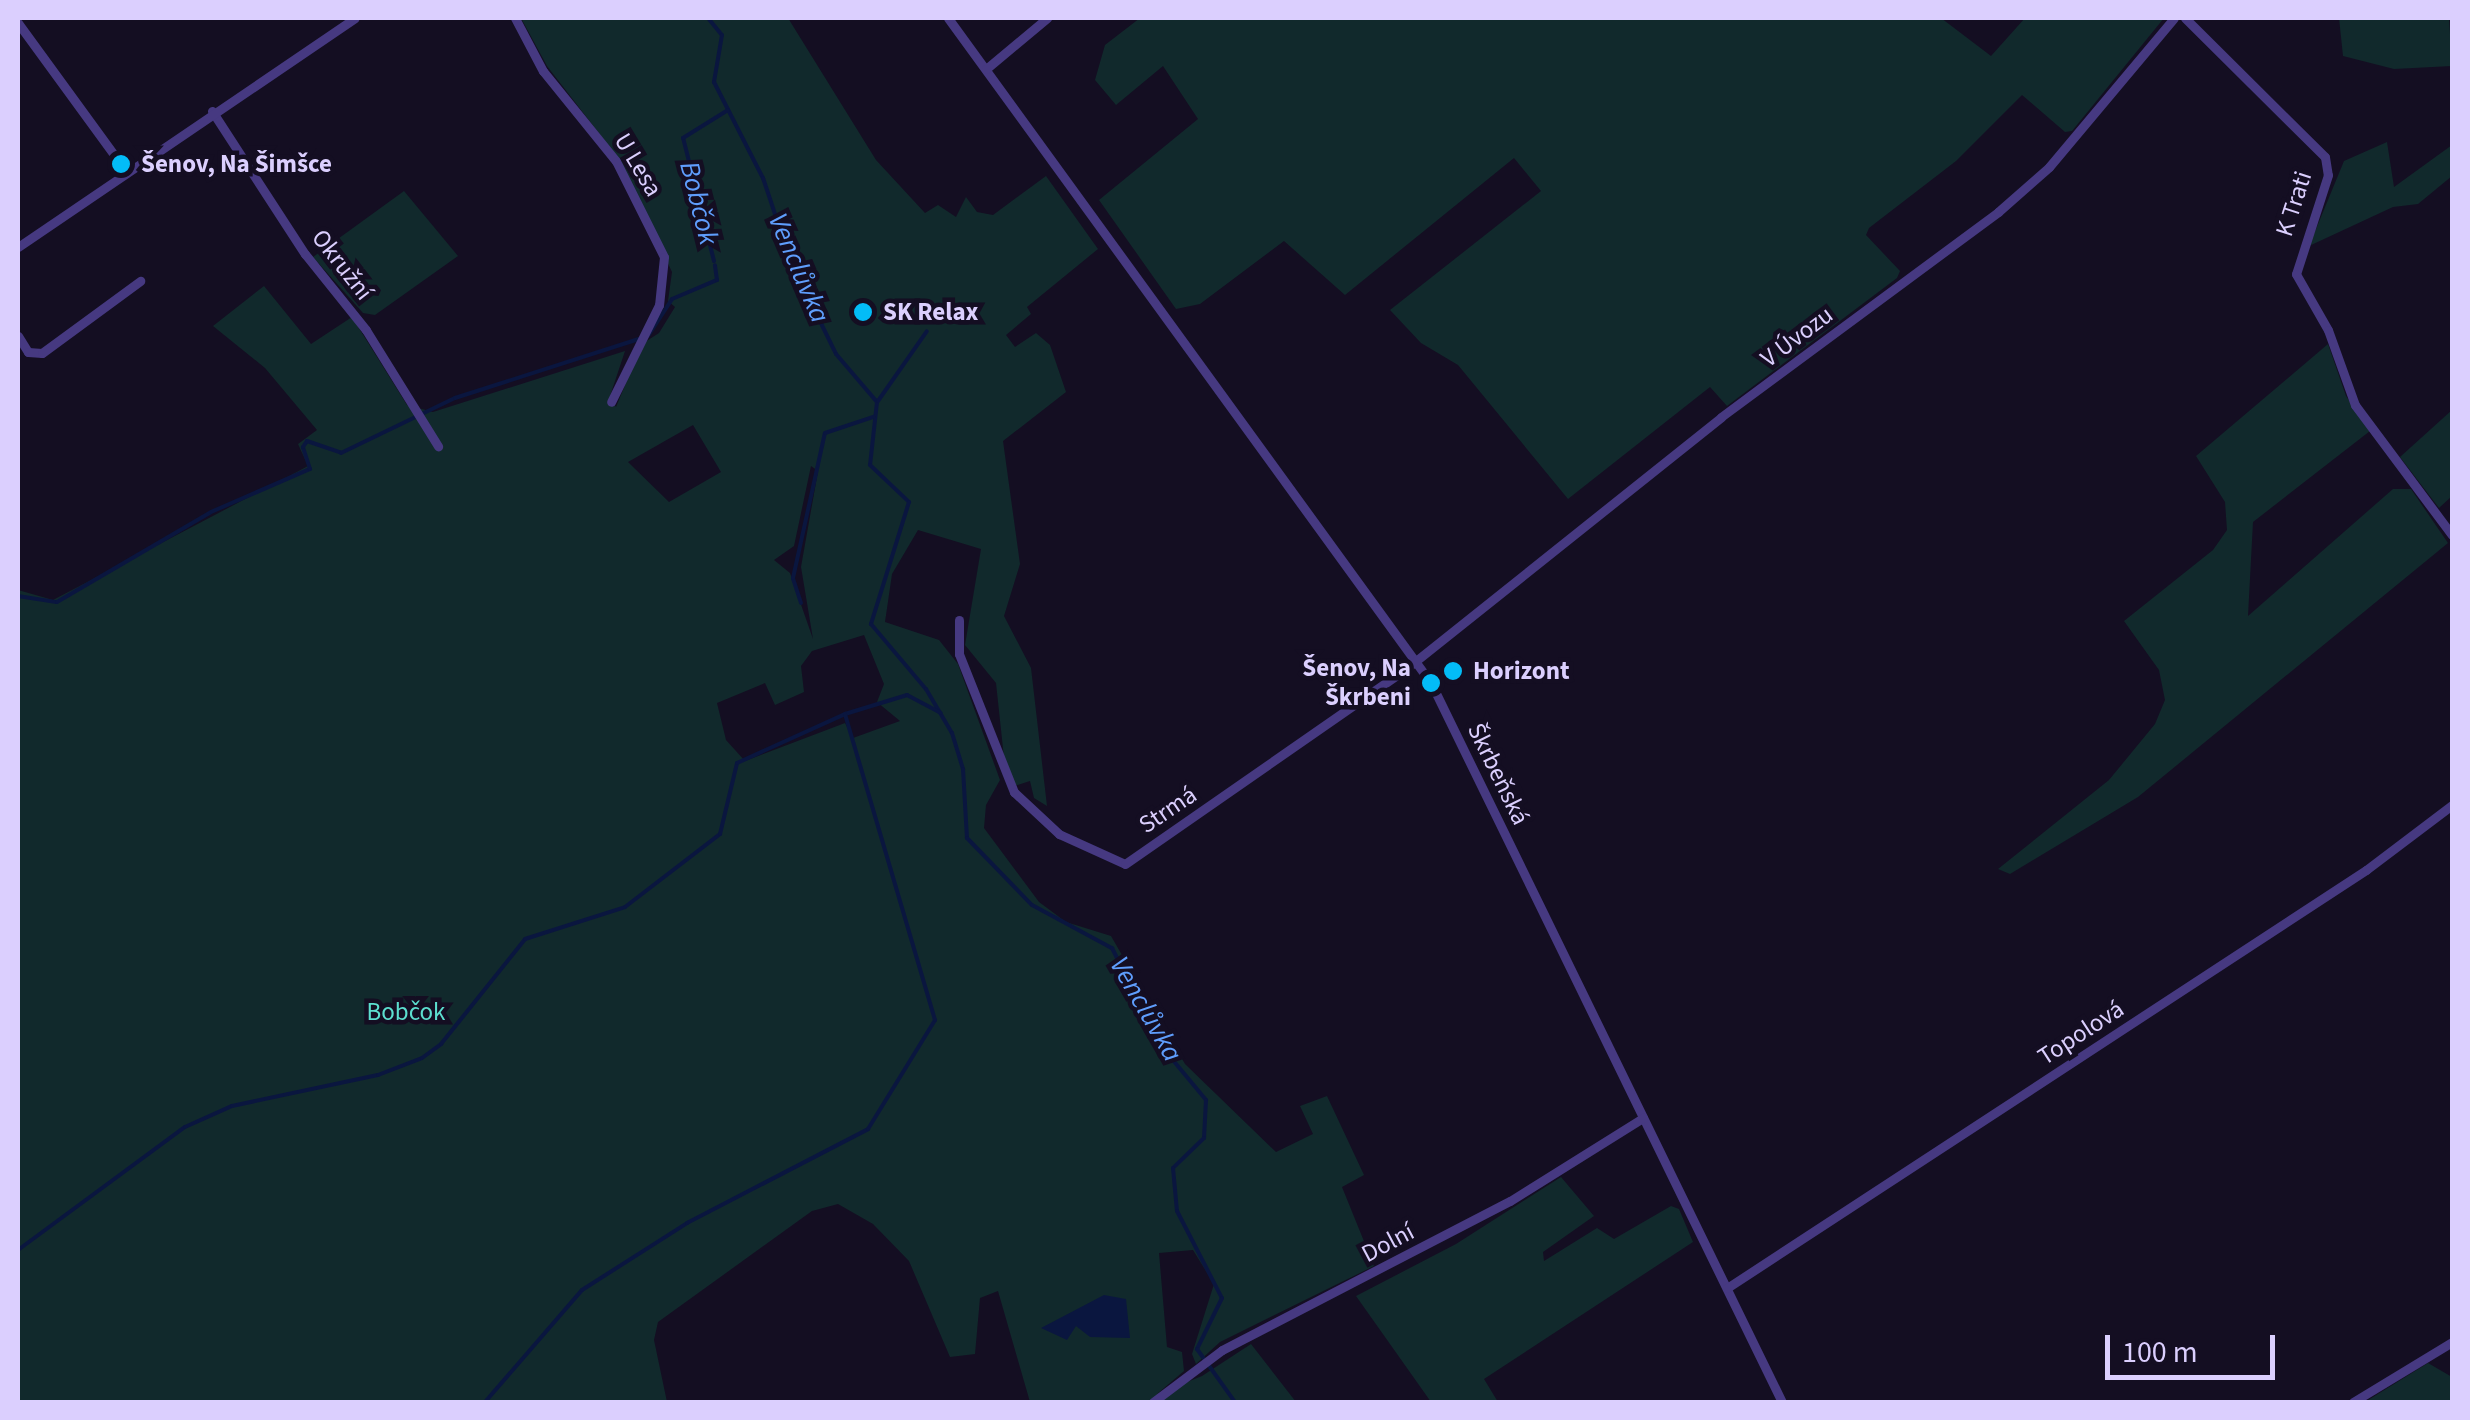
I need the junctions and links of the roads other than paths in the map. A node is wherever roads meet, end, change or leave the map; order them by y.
1 (355, 18) edge
2 (515, 18) edge
3 (948, 18) edge
4 (1048, 18) edge
5 (2174, 18) edge
6 (2185, 18) edge
7 (18, 23) edge
8 (986, 69) junction
9 (212, 112) junction
10 (125, 170) junction
11 (18, 247) edge
12 (140, 281) dead end
13 (18, 336) edge
14 (611, 402) dead end
15 (438, 446) dead end
16 (2452, 536) edge
17 (959, 620) dead end
18 (1416, 660) junction
19 (2452, 805) edge
20 (1643, 1118) junction
21 (1727, 1288) junction
22 (2452, 1342) edge
23 (1154, 1402) edge
24 (1782, 1402) edge
25 (2354, 1402) edge

1 - 9 street
2 - 14 street, U Lesa
3 - 8 street, Škrbeňská
4 - 8 street
5 - 18 street, V Úvozu
6 - 16 street, K Trati
7 - 10 street
8 - 18 street, Škrbeňská
9 - 10 street
9 - 15 street, Okružní
10 - 11 street
12 - 13 street
17 - 18 street, Strmá
18 - 20 street, Škrbeňská
19 - 21 street, Topolová
20 - 21 street, Škrbeňská
20 - 23 street, Dolní
21 - 24 street, Škrbeňská
22 - 25 street

